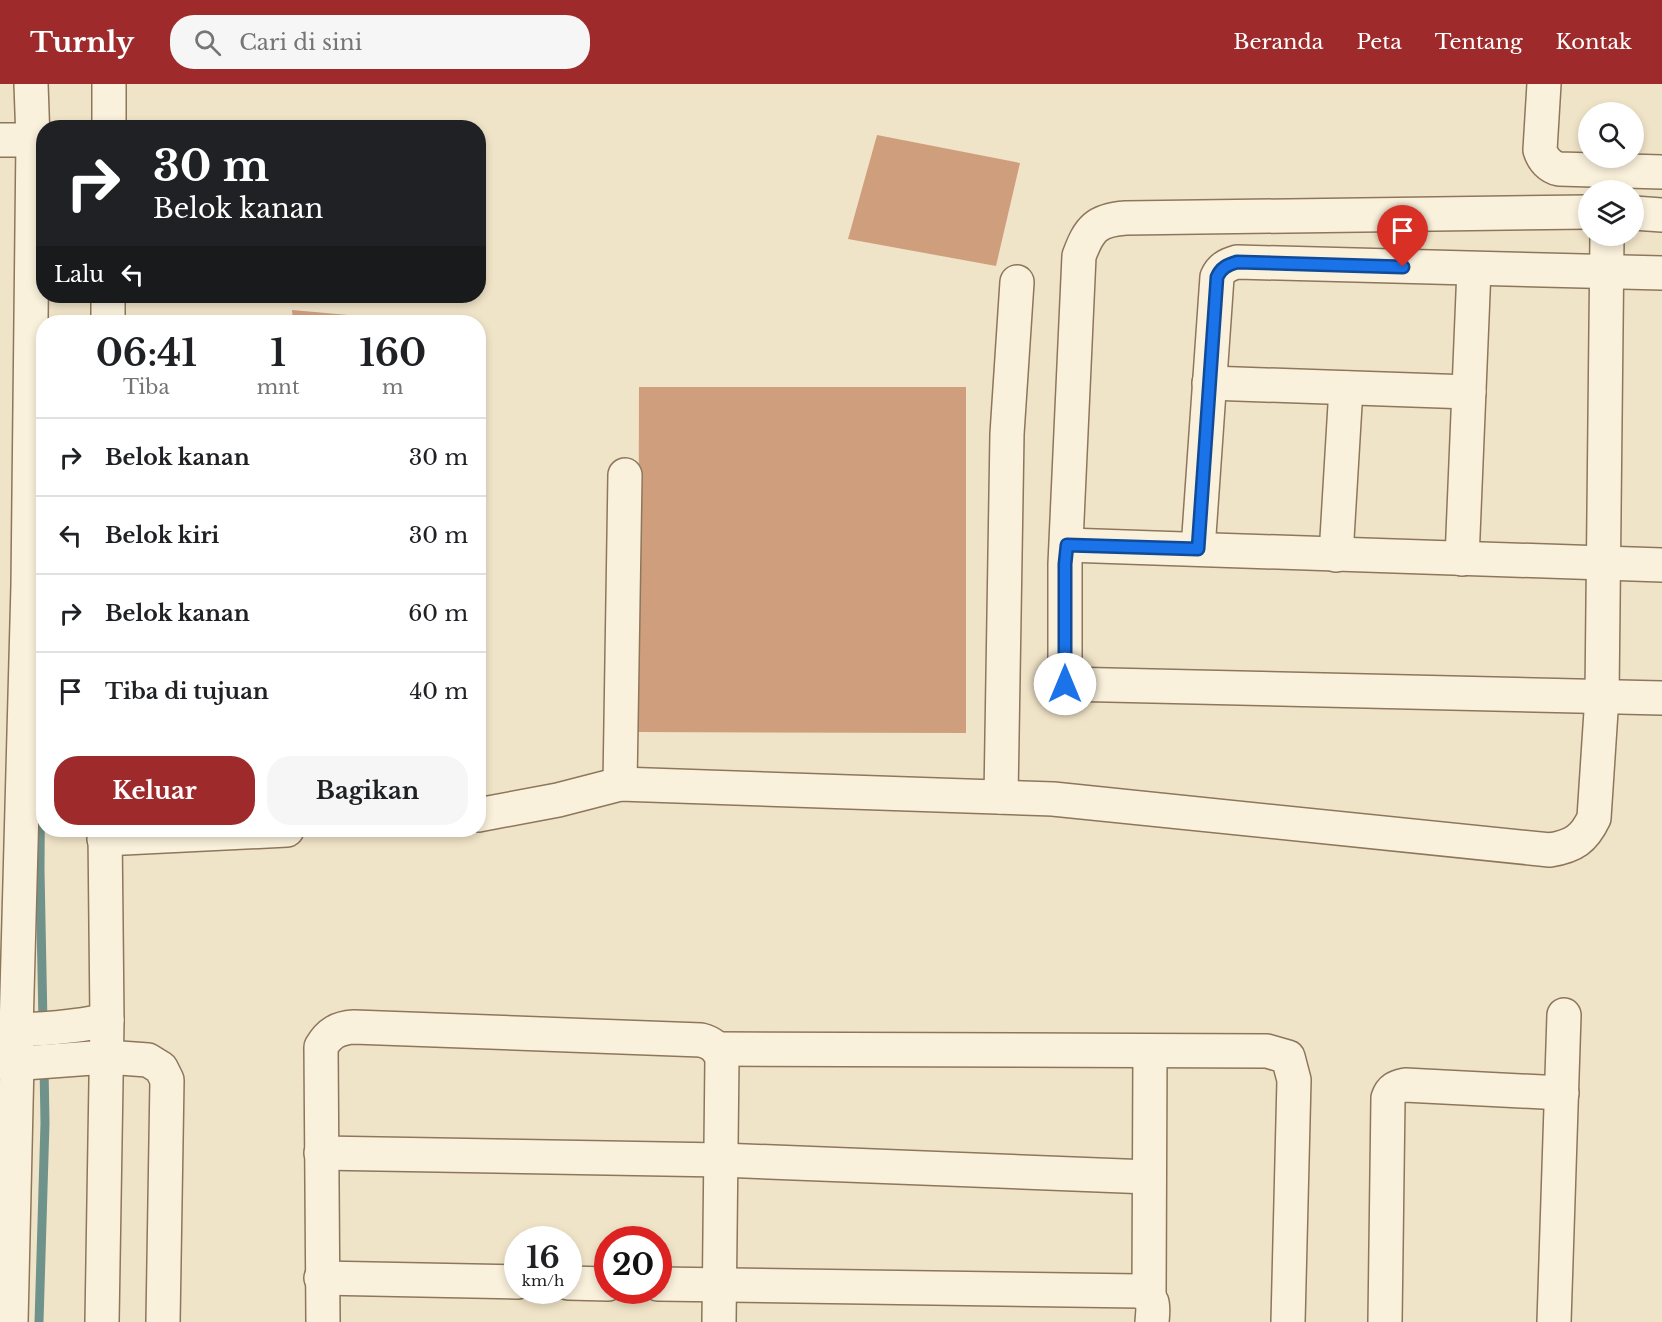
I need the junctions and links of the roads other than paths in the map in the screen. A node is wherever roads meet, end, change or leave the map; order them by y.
1 (31, 84) edge
2 (109, 84) edge
3 (1544, 84) edge
4 (109, 120) edge
5 (0, 140) edge
6 (33, 140) junction
7 (1662, 172) edge
8 (1603, 180) edge
9 (1613, 180) edge
10 (1578, 212) edge
11 (1644, 214) edge
12 (1662, 215) edge
13 (1606, 246) edge
14 (1474, 269) junction
15 (1607, 270) junction
16 (1662, 273) edge
17 (1017, 282) dead end
18 (1209, 383) junction
19 (1346, 388) junction
20 (1469, 392) junction
21 (625, 475) dead end
22 (1067, 545) junction
23 (1198, 549) junction
24 (1336, 555) junction
25 (1462, 559) junction
26 (1603, 564) junction
27 (1662, 565) edge
28 (14, 585) edge
29 (1602, 696) junction
30 (1662, 698) edge
31 (620, 784) junction
32 (1001, 797) junction
33 (486, 814) edge
34 (105, 837) edge
35 (1564, 1015) dead end
36 (95, 1023) junction
37 (14, 1030) edge
38 (718, 1049) junction
39 (1150, 1050) junction
40 (95, 1058) junction
41 (14, 1062) edge
42 (1562, 1093) junction
43 (321, 1153) junction
44 (721, 1160) junction
45 (1149, 1177) junction
46 (321, 1278) junction
47 (504, 1282) edge
48 (672, 1284) edge
49 (719, 1286) junction
50 (1150, 1309) edge
51 (11, 1322) edge
52 (102, 1322) edge
53 (163, 1322) edge
54 (323, 1322) edge
55 (719, 1322) edge
56 (1288, 1322) edge
57 (1385, 1322) edge
58 (1554, 1322) edge

1 - 6 street
2 - 4 street
3 - 8 street
5 - 6 street
6 - 28 street
7 - 9 street
10 - 22 street
11 - 12 street
13 - 15 street
14 - 15 street
14 - 18 street
14 - 20 street
15 - 16 street
15 - 26 street
17 - 32 street
18 - 19 street
18 - 23 street
19 - 20 street
19 - 24 street
20 - 25 street
21 - 31 street
22 - 23 street
22 - 29 street
23 - 24 street
24 - 25 street
25 - 26 street
26 - 27 street
26 - 29 street
28 - 37 street
29 - 30 street
29 - 32 street
31 - 32 street
31 - 33 street
34 - 36 street
35 - 42 street
36 - 37 street
36 - 40 street
37 - 41 street
38 - 39 street
38 - 43 street
38 - 44 street
39 - 45 street
39 - 56 street
40 - 41 street
40 - 52 street
40 - 53 street
41 - 51 street
42 - 57 street
42 - 58 street
43 - 44 street
43 - 46 street
44 - 45 street
44 - 49 street
45 - 50 street
46 - 47 street
46 - 54 street
48 - 49 street
49 - 50 street
49 - 55 street

